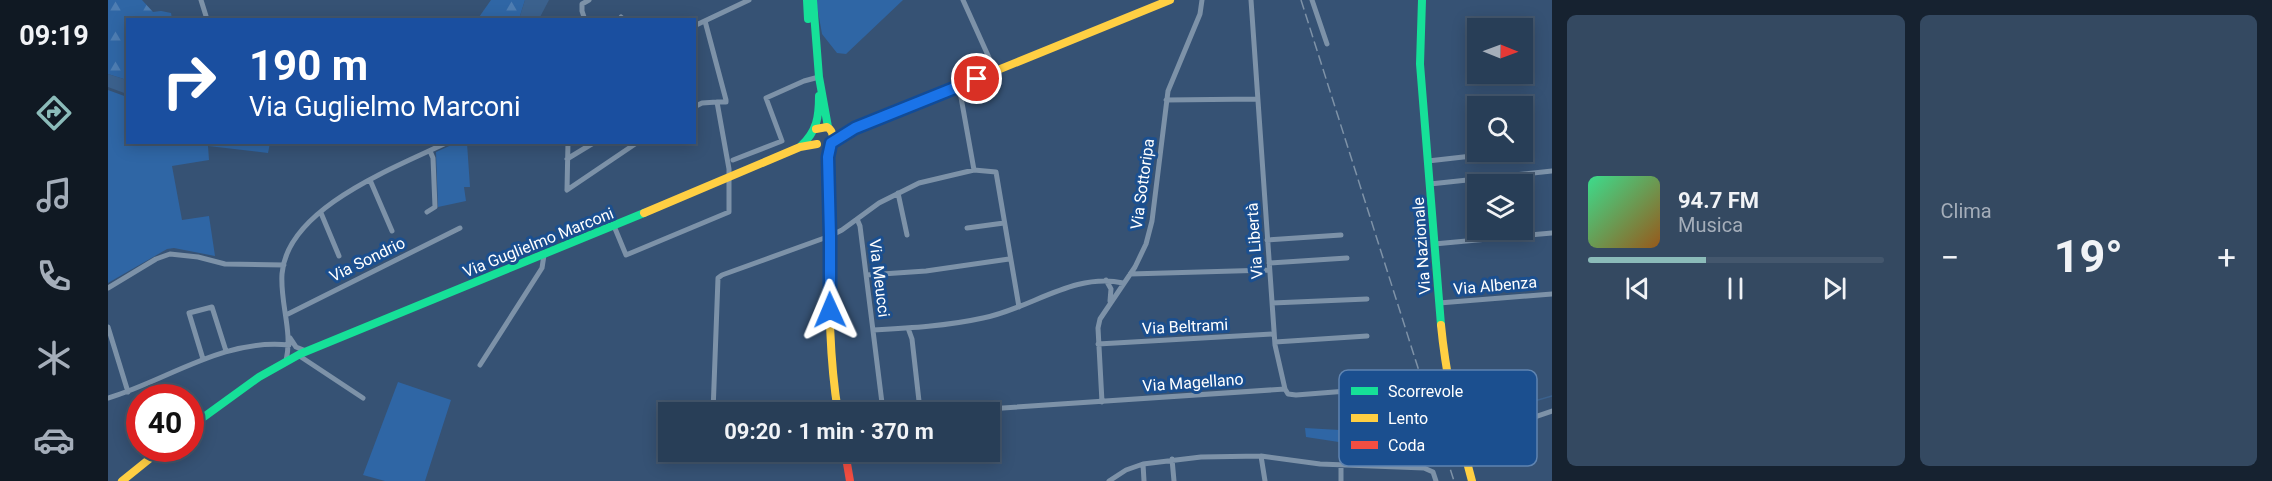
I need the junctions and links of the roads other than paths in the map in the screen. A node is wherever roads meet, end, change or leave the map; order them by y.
1 (201, 0) edge
2 (589, 0) edge
3 (749, 0) edge
4 (806, 0) edge
5 (813, 0) edge
6 (963, 0) edge
7 (1170, 0) edge
8 (1202, 0) edge
9 (1251, 0) edge
10 (1312, 0) edge
11 (739, 2) edge
12 (1423, 2) edge
13 (207, 16) dead end
14 (584, 18) edge
15 (705, 21) junction
16 (696, 25) edge
17 (816, 43) junction
18 (1327, 44) dead end
19 (995, 71) junction
20 (819, 77) junction
21 (959, 86) junction
22 (1258, 99) junction
23 (1166, 100) junction
24 (717, 102) junction
25 (696, 106) edge
26 (829, 128) junction
27 (815, 132) junction
28 (847, 132) junction
29 (832, 142) junction
30 (444, 144) edge
31 (568, 144) edge
32 (592, 144) edge
33 (635, 144) edge
34 (819, 145) junction
35 (800, 147) junction
36 (430, 151) junction
37 (828, 157) junction
38 (1467, 157) edge
39 (567, 159) junction
40 (733, 160) dead end
41 (1428, 161) junction
42 (974, 170) junction
43 (1552, 171) edge
44 (1527, 174) edge
45 (730, 178) junction
46 (370, 180) junction
47 (1467, 180) edge
48 (1430, 184) junction
49 (898, 193) junction
50 (427, 212) dead end
51 (321, 213) junction
52 (857, 219) junction
53 (1004, 223) junction
54 (614, 226) junction
55 (460, 228) dead end
56 (967, 228) dead end
57 (392, 231) dead end
58 (1552, 232) edge
59 (1533, 234) edge
60 (907, 235) dead end
61 (830, 236) junction
62 (1341, 236) dead end
63 (1267, 240) junction
64 (1475, 240) edge
65 (1434, 244) junction
66 (544, 255) junction
67 (339, 256) dead end
68 (1347, 258) dead end
69 (1009, 259) junction
70 (284, 265) junction
71 (1269, 266) junction
72 (1130, 274) junction
73 (867, 275) junction
74 (1106, 280) junction
75 (1123, 283) junction
76 (108, 288) edge
77 (1552, 294) edge
78 (1367, 299) dead end
79 (1272, 303) junction
80 (1439, 303) junction
81 (1110, 304) junction
82 (1019, 307) junction
83 (286, 315) junction
84 (108, 327) edge
85 (908, 328) junction
86 (873, 330) junction
87 (1274, 334) junction
88 (1367, 336) dead end
89 (290, 337) junction
90 (1275, 342) junction
91 (1098, 344) junction
92 (289, 345) junction
93 (225, 351) junction
94 (306, 351) junction
95 (298, 355) junction
96 (203, 359) junction
97 (286, 361) junction
98 (480, 365) dead end
99 (1447, 370) edge
100 (146, 384) edge
101 (126, 386) edge
102 (1285, 389) junction
103 (1339, 392) edge
104 (126, 393) edge
105 (108, 398) edge
106 (363, 398) dead end
107 (713, 402) edge
108 (835, 402) edge
109 (882, 402) edge
110 (920, 402) edge
111 (1102, 402) junction
112 (1000, 408) edge
113 (1552, 411) edge
114 (204, 417) edge
115 (1537, 417) edge
116 (1261, 456) junction
117 (1172, 459) junction
118 (147, 462) edge
119 (847, 462) edge
120 (1143, 464) junction
121 (1339, 466) edge
122 (1341, 466) joint
123 (1468, 466) edge
124 (1470, 466) edge
125 (126, 480) edge
126 (1436, 480) edge
127 (850, 481) edge
128 (1109, 481) edge
129 (1144, 481) edge
130 (1174, 481) edge
131 (1265, 481) edge
132 (1341, 481) edge
133 (1472, 481) edge

1 - 13 street
2 - 14 street
3 - 11 street
4 - 17 main road
5 - 17 main road
6 - 19 street
7 - 19 main road
8 - 23 street, Via Sottoripa
9 - 22 street, Via Libertà
10 - 18 street
11 - 15 street
12 - 41 main road, Via Nazionale
15 - 16 street
15 - 24 street
17 - 20 main road
19 - 21 main road
20 - 26 main road
20 - 27 main road
20 - 40 street
21 - 28 main road
21 - 42 street
22 - 23 street
22 - 63 street, Via Libertà
23 - 72 street, Via Sottoripa
24 - 25 street
24 - 45 street
26 - 27 main road
26 - 28 main road
26 - 29 main road
27 - 34 main road
27 - 35 main road, Via Guglielmo Marconi
28 - 29 main road
29 - 34 main road
29 - 37 main road
30 - 36 street
31 - 39 street
32 - 39 street
33 - 39 street
34 - 35 main road, Via Guglielmo Marconi
34 - 37 main road
35 - 45 main road, Via Guglielmo Marconi
36 - 46 street
36 - 50 street
37 - 61 main road
38 - 41 street
41 - 48 main road, Via Nazionale
42 - 49 street
42 - 53 street
43 - 44 street
45 - 54 main road, Via Guglielmo Marconi
45 - 54 street
46 - 51 street
46 - 57 street
47 - 48 street
48 - 65 main road, Via Nazionale
49 - 52 street
49 - 60 street
51 - 67 street
51 - 70 street
52 - 61 street
52 - 73 street, Via Meucci
53 - 56 street
53 - 69 street
54 - 66 main road, Via Guglielmo Marconi
55 - 83 street, Via Sondrio
58 - 59 street
61 - 107 street
61 - 108 main road
62 - 63 street
63 - 71 street, Via Libertà
64 - 65 street
65 - 80 main road, Via Nazionale
66 - 94 main road, Via Guglielmo Marconi
66 - 98 street
68 - 71 street
69 - 73 street
69 - 82 street
70 - 76 street
70 - 83 street
71 - 72 street
71 - 79 street, Via Libertà
72 - 75 street, Via Sottoripa
73 - 86 street, Via Meucci
74 - 75 street
74 - 81 street
74 - 82 street
75 - 81 street, Via Sottoripa
77 - 80 street, Via Albenza
78 - 79 street
79 - 87 street, Via Libertà
80 - 99 main road, Via Nazionale
81 - 91 street, Via Sottoripa
82 - 85 street
83 - 89 street
84 - 101 street
85 - 86 street
85 - 110 street
86 - 109 street, Via Meucci
87 - 90 street, Via Libertà
87 - 91 street, Via Beltrami
88 - 90 street
89 - 92 street
89 - 94 street
90 - 102 street, Via Libertà
91 - 111 street, Via Sottoripa
92 - 93 street
92 - 97 street
93 - 96 street
93 - 96 street
94 - 95 main road, Via Guglielmo Marconi
95 - 97 main road, Via Guglielmo Marconi
95 - 106 street
96 - 100 street
97 - 114 main road, Via Guglielmo Marconi
102 - 103 street
102 - 111 street, Via Magellano
104 - 105 street
111 - 112 street, Via Magellano
113 - 115 street
116 - 117 street
116 - 121 street
116 - 131 street
117 - 120 street
117 - 130 street
118 - 125 main road
119 - 127 main road
120 - 128 street
120 - 129 street
122 - 126 street
122 - 132 street
123 - 133 main road, Via Nazionale
124 - 133 street

